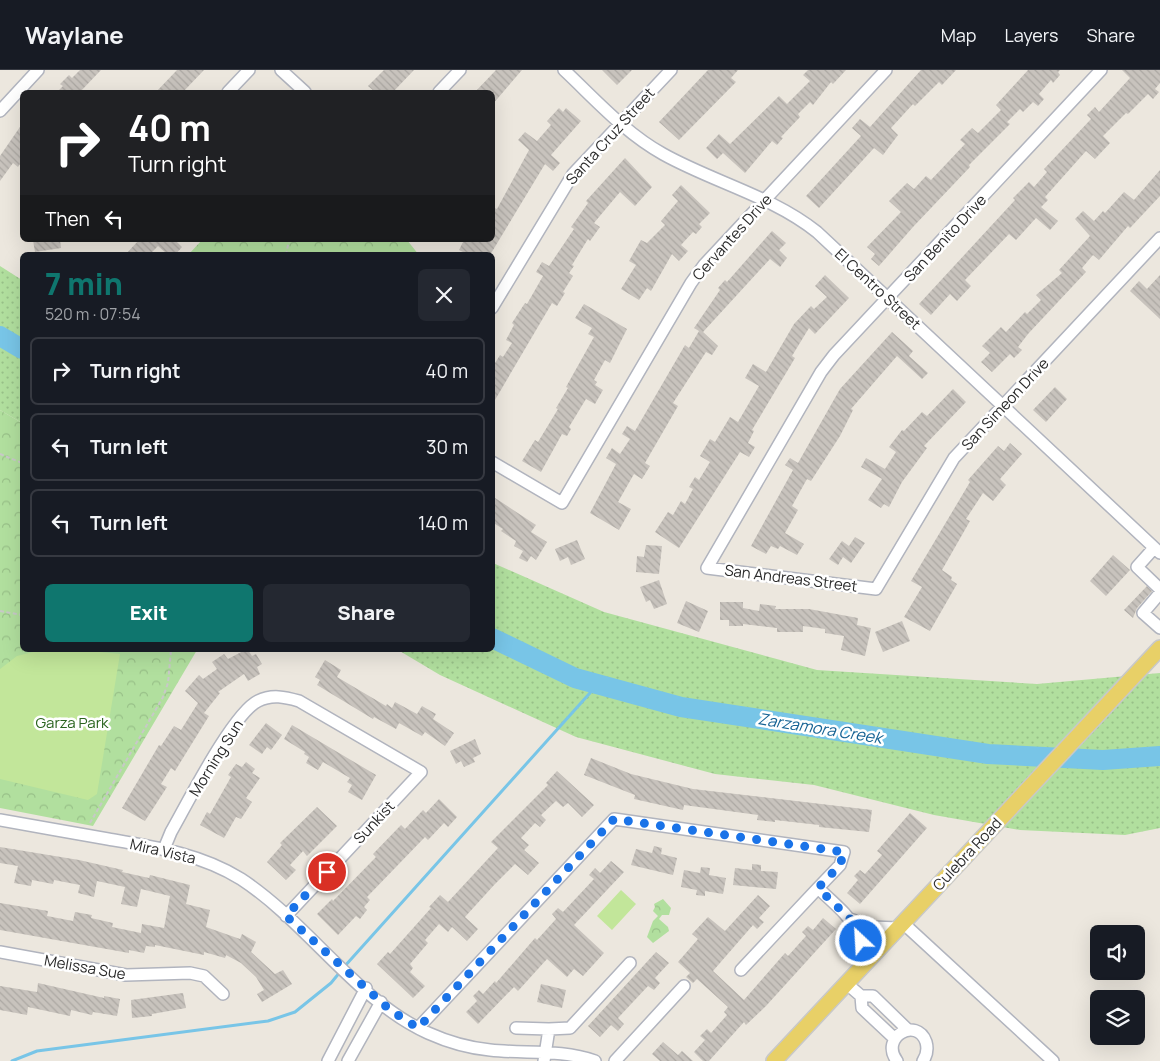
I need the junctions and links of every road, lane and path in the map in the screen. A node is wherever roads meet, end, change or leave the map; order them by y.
1 (38, 70) edge
2 (249, 70) edge
3 (281, 70) edge
4 (460, 70) edge
5 (564, 70) edge
6 (671, 70) edge
7 (886, 70) edge
8 (1101, 70) edge
9 (230, 90) edge
10 (304, 90) edge
11 (441, 90) edge
12 (0, 110) edge
13 (621, 123) junction
14 (765, 201) junction
15 (1160, 238) edge
16 (888, 298) junction
17 (495, 303) edge
18 (1002, 406) junction
19 (0, 454) edge
20 (20, 462) edge
21 (495, 464) edge
22 (1157, 551) edge
23 (707, 568) joint
24 (876, 589) joint
25 (1160, 589) edge
26 (1160, 593) edge
27 (0, 611) edge
28 (20, 615) edge
29 (1160, 628) edge
30 (1160, 648) edge
31 (171, 652) edge
32 (421, 772) joint
33 (0, 820) edge
34 (90, 823) dead end
35 (164, 849) junction
36 (818, 888) junction
37 (286, 916) junction
38 (850, 919) junction
39 (901, 925) junction
40 (0, 952) edge
41 (630, 963) dead end
42 (861, 967) junction
43 (741, 970) dead end
44 (846, 983) junction
45 (684, 986) dead end
46 (366, 988) junction
47 (223, 994) dead end
48 (861, 996) junction
49 (381, 1002) junction
50 (418, 1028) junction
51 (516, 1028) dead end
52 (549, 1029) junction
53 (908, 1030) junction
54 (895, 1039) junction
55 (544, 1056) edge
56 (927, 1059) edge
57 (328, 1061) edge
58 (348, 1061) edge
59 (595, 1061) edge
60 (615, 1061) edge
61 (774, 1061) edge
62 (897, 1061) edge
63 (1053, 1061) edge

1 - 12 street
2 - 9 street
3 - 10 street
4 - 11 street
5 - 13 street, El Centro Street
6 - 13 street, Santa Cruz Street
7 - 14 street, Cervantes Drive
8 - 16 street, San Benito Drive
13 - 14 street, El Centro Street
13 - 17 street, Santa Cruz Street
14 - 16 street, El Centro Street
14 - 21 street, Cervantes Drive
15 - 18 street, San Simeon Drive
16 - 18 street, El Centro Street
16 - 23 street, San Benito Drive
18 - 22 street, El Centro Street
18 - 24 street, San Simeon Drive
19 - 20 path
22 - 25 street
23 - 24 street, San Andreas Street
26 - 29 street
27 - 28 path
30 - 39 main road, Culebra Road
31 - 34 path
32 - 35 street, Morning Sun
32 - 37 street, Sunkist
33 - 35 street, Mira Vista
35 - 37 street, Mira Vista
36 - 38 street
36 - 43 street
36 - 50 street
37 - 46 street, Mira Vista
38 - 39 street
38 - 42 street
39 - 42 main road, Culebra Road
39 - 63 street
40 - 47 street, Melissa Sue
41 - 52 street
42 - 44 main road, Culebra Road
44 - 48 street
44 - 61 main road, Culebra Road
45 - 60 street
46 - 49 street, Mira Vista
46 - 57 street
48 - 53 street
48 - 54 street
49 - 50 street, Mira Vista
49 - 58 street
50 - 55 street, Mira Vista
51 - 52 street
52 - 55 street
53 - 54 street
53 - 56 street
54 - 62 street
55 - 59 street, Mira Vista

